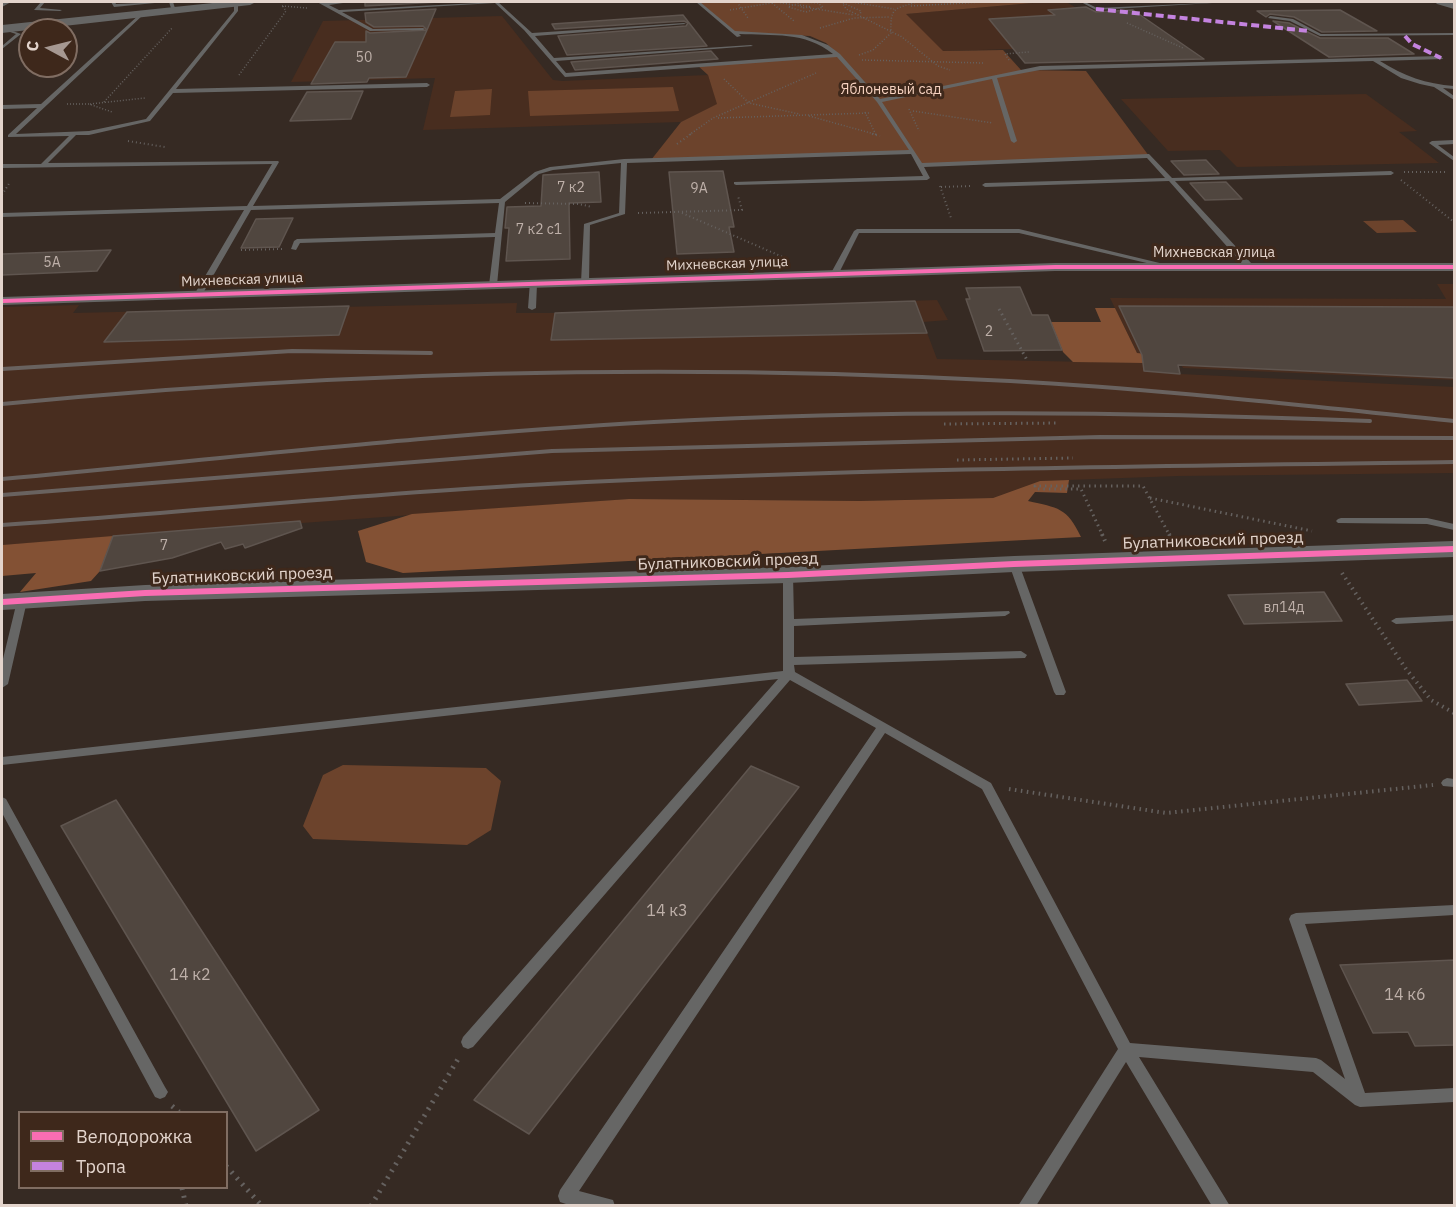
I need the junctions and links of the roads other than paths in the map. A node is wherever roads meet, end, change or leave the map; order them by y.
1 (43, 2) edge
2 (113, 2) edge
3 (163, 2) edge
4 (250, 2) edge
5 (348, 2) edge
6 (496, 2) edge
7 (504, 2) edge
8 (698, 2) edge
9 (1083, 2) edge
10 (1227, 2) edge
11 (1440, 2) edge
12 (236, 3) junction
13 (321, 3) edge
14 (1455, 6) edge
15 (60, 10) dead end
16 (174, 11) edge
17 (338, 11) junction
18 (141, 14) junction
19 (1270, 16) dead end
20 (684, 24) dead end
21 (423, 29) dead end
22 (3, 30) edge
23 (735, 33) junction
24 (1455, 34) edge
25 (531, 35) junction
26 (2, 48) edge
27 (838, 54) junction
28 (1441, 58) dead end
29 (552, 60) junction
30 (1375, 60) junction
31 (994, 77) junction
32 (428, 85) dead end
33 (1437, 87) junction
34 (1455, 87) edge
35 (172, 91) junction
36 (1455, 98) edge
37 (879, 101) junction
38 (42, 106) junction
39 (2, 107) edge
40 (74, 134) junction
41 (2, 136) edge
42 (10, 136) junction
43 (1014, 141) dead end
44 (1455, 142) edge
45 (913, 152) junction
46 (1455, 159) edge
47 (624, 161) junction
48 (43, 165) junction
49 (920, 165) junction
50 (2, 166) edge
51 (1391, 173) road end
52 (1171, 179) junction
53 (736, 183) road end
54 (985, 185) road end
55 (502, 201) junction
56 (247, 208) junction
57 (2, 215) edge
58 (498, 235) junction
59 (294, 249) road end
60 (1168, 266) junction
61 (1248, 266) junction
62 (1455, 267) edge
63 (835, 273) junction
64 (585, 282) junction
65 (533, 284) junction
66 (493, 285) junction
67 (198, 295) junction
68 (2, 301) edge
69 (532, 309) dead end
70 (1341, 521) dead end
71 (1455, 527) edge
72 (1455, 549) edge
73 (1014, 564) junction
74 (788, 575) junction
75 (11, 602) edge
76 (1005, 613) dead end
77 (1455, 618) edge
78 (1396, 621) dead end
79 (788, 623) junction
80 (1021, 655) dead end
81 (789, 668) junction
82 (2, 684) edge
83 (1060, 692) dead end
84 (883, 727) junction
85 (2, 761) edge
86 (2, 802) edge
87 (1455, 910) edge
88 (468, 1042) road end
89 (1126, 1048) junction
90 (160, 1092) dead end
91 (1455, 1095) edge
92 (1360, 1100) junction
93 (564, 1201) edge
94 (607, 1206) edge
95 (1026, 1206) edge
96 (1222, 1206) edge

1 - 15 lane
2 - 3 lane
4 - 12 street
5 - 13 lane
6 - 7 lane
6 - 17 lane
6 - 25 lane
8 - 23 lane
9 - 10 lane
11 - 14 street
12 - 16 street
12 - 35 lane
13 - 17 lane
16 - 18 street
17 - 21 lane
18 - 22 street
18 - 38 lane
19 - 24 lane
20 - 25 lane
22 - 26 lane
23 - 27 lane
23 - 29 lane
25 - 29 lane
27 - 29 lane
27 - 37 lane
28 - 30 lane
30 - 31 lane
30 - 33 lane
31 - 37 lane
31 - 43 lane
32 - 35 lane
33 - 34 lane
33 - 36 lane
35 - 40 lane
37 - 45 lane
38 - 39 lane
38 - 42 lane
40 - 42 lane
40 - 48 lane
41 - 42 lane
44 - 46 lane
45 - 47 lane
45 - 49 lane
47 - 55 lane
47 - 64 lane
48 - 50 lane
48 - 56 lane
49 - 52 lane
49 - 53 lane
51 - 52 lane
52 - 54 lane
52 - 61 lane
55 - 56 lane
55 - 58 lane
56 - 57 lane
56 - 67 lane
58 - 59 lane
58 - 66 lane
60 - 61 street, Михневская улица
60 - 63 street, Михневская улица
60 - 63 lane
61 - 62 street, Михневская улица
63 - 64 street, Михневская улица
64 - 65 street, Михневская улица
65 - 66 street, Михневская улица
65 - 69 lane
66 - 67 street, Михневская улица
67 - 68 street, Михневская улица
70 - 71 lane
72 - 73 street, Булатниковский проезд
73 - 74 street, Булатниковский проезд
73 - 83 lane
74 - 75 street, Булатниковский проезд
74 - 79 lane
75 - 82 lane
76 - 79 lane
77 - 78 lane
79 - 81 lane
80 - 81 lane
81 - 84 lane
81 - 85 lane
81 - 88 lane
84 - 89 lane
84 - 93 lane
86 - 90 lane
87 - 92 lane
89 - 92 lane
89 - 95 lane
89 - 96 lane
91 - 92 lane
93 - 94 lane

